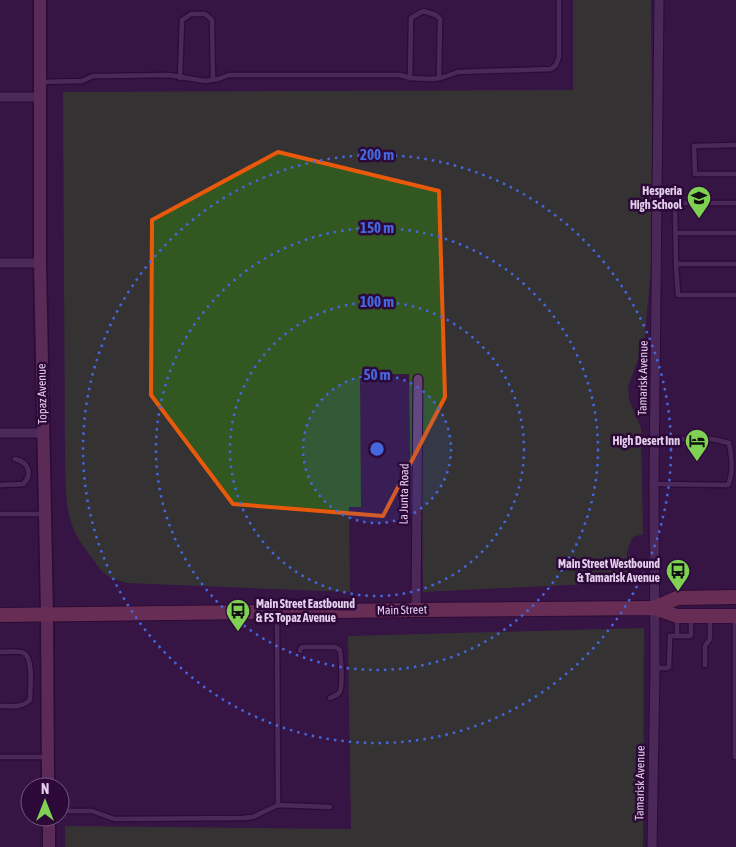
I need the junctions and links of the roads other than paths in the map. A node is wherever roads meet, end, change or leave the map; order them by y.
1 (40, 0) edge
2 (559, 0) edge
3 (659, 0) edge
4 (180, 78) junction
5 (410, 78) junction
6 (439, 78) junction
7 (213, 80) junction
8 (40, 82) junction
9 (0, 97) edge
10 (40, 97) junction
11 (736, 145) edge
12 (736, 174) edge
13 (736, 203) edge
14 (675, 233) junction
15 (736, 233) edge
16 (0, 263) edge
17 (40, 263) junction
18 (676, 264) junction
19 (736, 264) edge
20 (736, 295) edge
21 (418, 379) dead end
22 (0, 433) edge
23 (43, 433) junction
24 (655, 439) junction
25 (16, 459) dead end
26 (654, 484) junction
27 (0, 485) edge
28 (0, 514) edge
29 (45, 514) junction
30 (736, 597) edge
31 (654, 608) junction
32 (416, 610) junction
33 (277, 611) junction
34 (47, 614) junction
35 (0, 615) edge
36 (684, 616) junction
37 (710, 616) junction
38 (735, 616) edge
39 (677, 636) junction
40 (735, 642) edge
41 (300, 651) dead end
42 (0, 652) edge
43 (705, 665) dead end
44 (655, 668) junction
45 (330, 698) dead end
46 (0, 706) edge
47 (0, 757) edge
48 (48, 757) junction
49 (735, 757) edge
50 (48, 777) edge
51 (278, 805) junction
52 (330, 806) dead end
53 (70, 811) edge
54 (48, 827) edge
55 (49, 847) edge
56 (652, 847) edge

1 - 8 street, Topaz Avenue
2 - 6 lane
3 - 24 street, Tamarisk Avenue
4 - 7 lane
4 - 7 lane
4 - 8 lane
5 - 6 lane
5 - 6 lane
5 - 7 lane
8 - 10 street, Topaz Avenue
9 - 10 street
10 - 17 street, Topaz Avenue
11 - 12 lane
13 - 14 lane
14 - 15 lane
14 - 18 lane
16 - 17 street
17 - 23 street, Topaz Avenue
18 - 19 lane
18 - 20 lane
21 - 32 street, La Junta Road
22 - 23 street
23 - 29 street, Topaz Avenue
24 - 26 street, Tamarisk Avenue
24 - 26 lane
25 - 27 lane
26 - 31 street, Tamarisk Avenue
28 - 29 lane
29 - 34 street, Topaz Avenue
30 - 31 main road, Main Street
31 - 32 main road, Main Street
31 - 36 main road, Main Street
31 - 44 street, Tamarisk Avenue
32 - 33 main road, Main Street
33 - 34 main road, Main Street
33 - 51 lane
34 - 35 main road, Main Street
34 - 48 street, Topaz Avenue
36 - 37 main road, Main Street
36 - 39 lane
36 - 39 lane
37 - 38 main road, Main Street
37 - 43 lane
38 - 40 lane
39 - 44 lane
40 - 49 lane
41 - 45 lane
42 - 46 lane
44 - 56 street, Tamarisk Avenue
47 - 48 lane
48 - 50 street, Topaz Avenue
51 - 52 lane
51 - 53 lane
54 - 55 street

